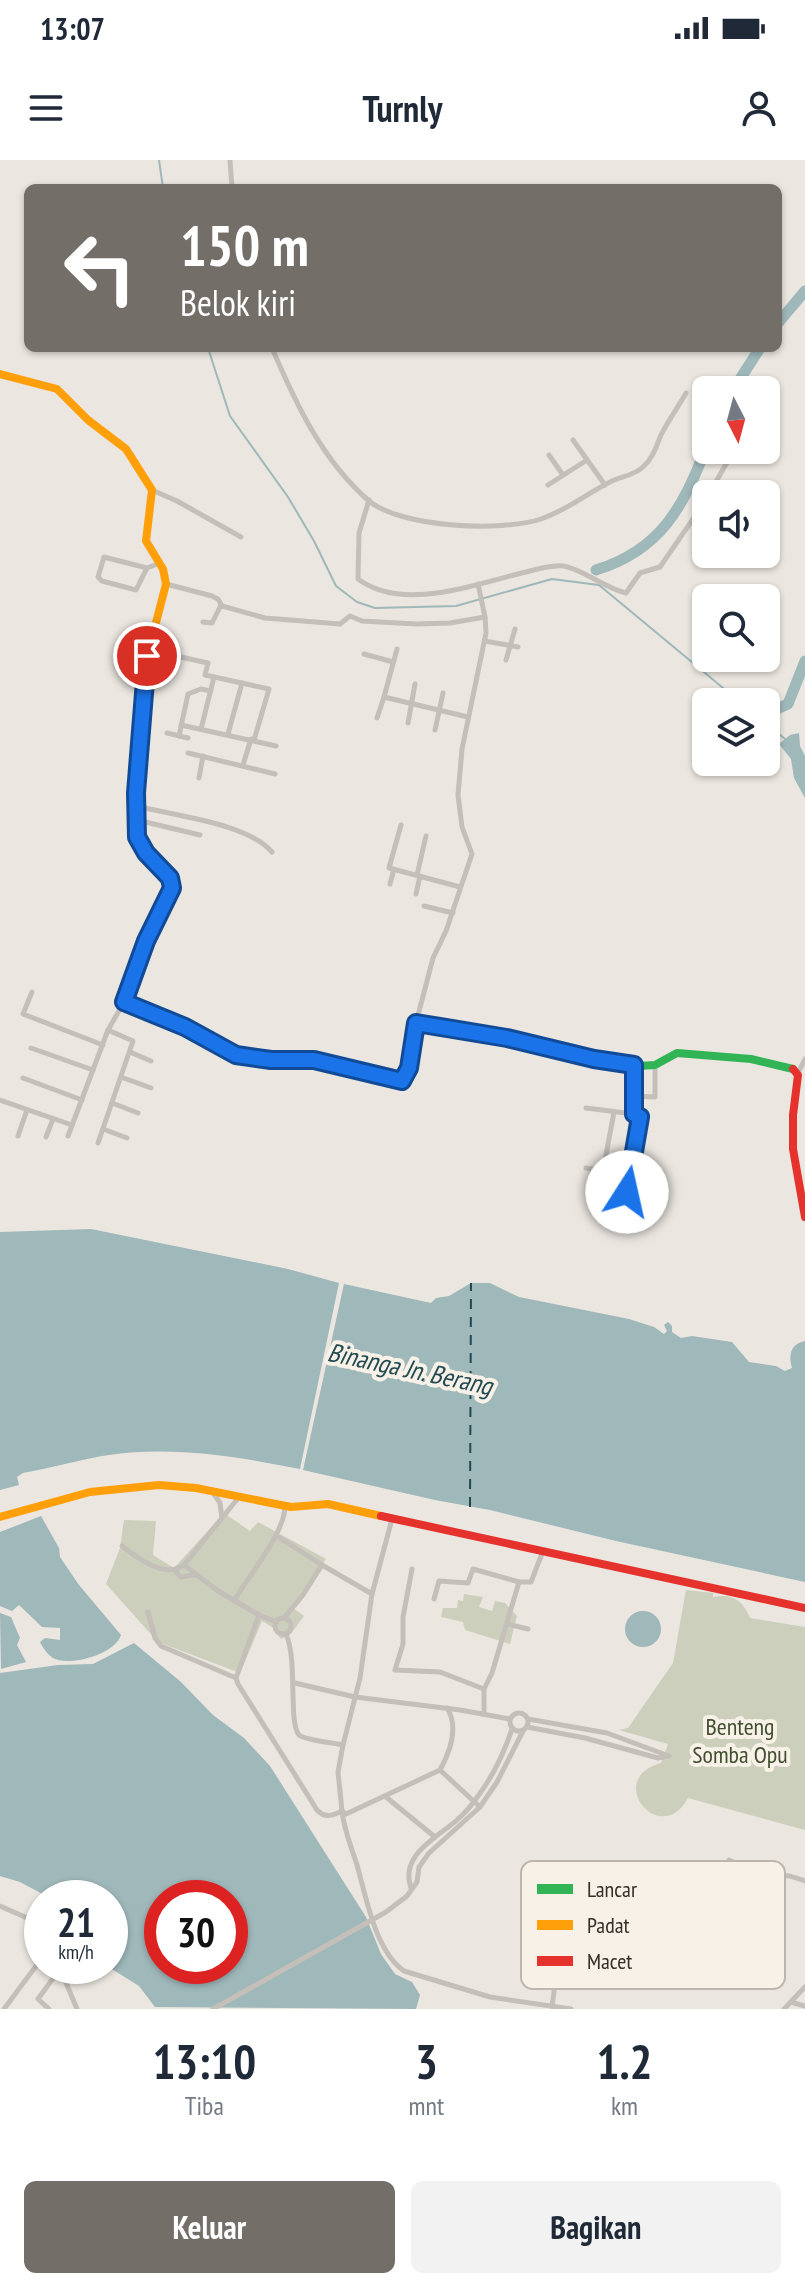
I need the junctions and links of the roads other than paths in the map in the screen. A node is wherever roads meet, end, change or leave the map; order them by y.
1 (230, 160) edge
2 (232, 184) edge
3 (274, 352) edge
4 (0, 374) edge
5 (686, 393) dead end
6 (573, 440) dead end
7 (549, 455) dead end
8 (587, 460) junction
9 (563, 475) junction
10 (548, 485) dead end
11 (605, 485) junction
12 (152, 490) junction
13 (369, 500) junction
14 (692, 520) edge
15 (241, 537) dead end
16 (160, 563) junction
17 (147, 568) junction
18 (166, 584) junction
19 (478, 588) junction
20 (221, 605) junction
21 (484, 615) junction
22 (203, 622) dead end
23 (515, 629) dead end
24 (485, 641) junction
25 (510, 645) junction
26 (518, 647) dead end
27 (397, 649) dead end
28 (148, 650) junction
29 (364, 654) dead end
30 (506, 660) dead end
31 (393, 662) junction
32 (214, 677) junction
33 (242, 683) junction
34 (415, 684) dead end
35 (211, 691) junction
36 (443, 693) dead end
37 (384, 697) junction
38 (411, 703) junction
39 (439, 709) junction
40 (468, 717) junction
41 (377, 718) dead end
42 (408, 723) dead end
43 (181, 725) junction
44 (201, 729) junction
45 (435, 730) dead end
46 (167, 733) dead end
47 (228, 734) junction
48 (179, 736) junction
49 (188, 738) dead end
50 (252, 739) junction
51 (276, 746) dead end
52 (188, 753) dead end
53 (203, 756) junction
54 (243, 765) junction
55 (275, 774) dead end
56 (199, 778) dead end
57 (136, 806) junction
58 (137, 820) junction
59 (401, 825) dead end
60 (200, 835) dead end
61 (426, 836) dead end
62 (272, 852) dead end
63 (394, 869) junction
64 (419, 876) junction
65 (390, 884) dead end
66 (460, 887) junction
67 (416, 894) dead end
68 (424, 906) dead end
69 (453, 913) junction
70 (32, 992) dead end
71 (124, 1002) junction
72 (416, 1023) junction
73 (108, 1030) junction
74 (103, 1045) junction
75 (31, 1048) dead end
76 (129, 1052) junction
77 (805, 1059) edge
78 (151, 1061) dead end
79 (634, 1065) junction
80 (655, 1065) junction
81 (93, 1070) junction
82 (798, 1073) junction
83 (121, 1077) junction
84 (23, 1078) dead end
85 (151, 1088) dead end
86 (634, 1096) junction
87 (82, 1100) junction
88 (0, 1102) edge
89 (112, 1103) junction
90 (586, 1108) dead end
91 (27, 1110) junction
92 (614, 1112) junction
93 (138, 1113) dead end
94 (634, 1114) junction
95 (53, 1119) junction
96 (72, 1125) junction
97 (103, 1129) junction
98 (18, 1136) dead end
99 (68, 1136) dead end
100 (46, 1137) dead end
101 (127, 1138) dead end
102 (98, 1143) dead end
103 (586, 1168) dead end
104 (603, 1171) junction
105 (629, 1178) junction
106 (650, 1184) dead end
107 (627, 1192) junction
108 (594, 1198) dead end
109 (653, 1212) dead end
110 (805, 1217) edge
111 (211, 1491) junction
112 (240, 1496) junction
113 (285, 1506) junction
114 (0, 1517) edge
115 (392, 1519) junction
116 (222, 1520) junction
117 (277, 1536) junction
118 (122, 1546) dead end
119 (543, 1551) junction
120 (184, 1565) junction
121 (322, 1565) junction
122 (412, 1569) dead end
123 (175, 1571) junction
124 (195, 1574) junction
125 (519, 1582) junction
126 (372, 1594) junction
127 (434, 1599) dead end
128 (234, 1601) junction
129 (805, 1608) edge
130 (148, 1612) dead end
131 (259, 1615) junction
132 (284, 1618) junction
133 (276, 1622) junction
134 (507, 1624) junction
135 (528, 1629) dead end
136 (286, 1634) junction
137 (236, 1678) junction
138 (295, 1683) junction
139 (484, 1689) junction
140 (355, 1697) junction
141 (447, 1708) junction
142 (484, 1714) junction
143 (510, 1719) junction
144 (528, 1719) junction
145 (512, 1729) junction
146 (525, 1729) junction
147 (343, 1745) junction
148 (440, 1770) junction
149 (386, 1797) junction
150 (473, 1802) junction
151 (480, 1807) junction
152 (342, 1811) junction
153 (435, 1837) junction
154 (785, 1876) edge
155 (805, 1881) edge
156 (411, 1889) junction
157 (0, 1906) edge
158 (24, 1917) edge
159 (370, 1921) junction
160 (24, 1982) edge
161 (49, 1984) edge
162 (67, 1984) edge
163 (805, 1987) edge
164 (556, 1989) edge
165 (0, 1999) edge
166 (790, 2002) junction
167 (552, 2006) junction
168 (805, 2006) edge
169 (6, 2007) edge
170 (49, 2009) edge
171 (77, 2009) edge
172 (213, 2009) edge
173 (571, 2009) edge
174 (784, 2009) edge

1 - 2 street
3 - 13 street
4 - 12 street
5 - 11 street
6 - 8 street
7 - 9 street
8 - 9 street
8 - 11 street
9 - 10 street
11 - 13 street
12 - 15 street
12 - 16 street
13 - 19 street
14 - 19 street
16 - 17 street
16 - 18 street
17 - 17 street
18 - 20 street
18 - 28 street
19 - 21 street
20 - 21 street
20 - 22 street
21 - 24 street
23 - 25 street
24 - 25 street
24 - 40 street
25 - 26 street
25 - 30 street
27 - 31 street
28 - 32 street
28 - 57 street
29 - 31 street
31 - 37 street
32 - 33 street
32 - 35 street
33 - 47 street
33 - 50 street
34 - 38 street
35 - 43 street
35 - 44 street
36 - 39 street
37 - 38 street
37 - 41 street
38 - 39 street
38 - 42 street
39 - 40 street
39 - 45 street
40 - 66 street
43 - 44 street
43 - 48 street
44 - 47 street
46 - 48 street
47 - 50 street
48 - 49 street
50 - 51 street
50 - 54 street
52 - 53 street
53 - 54 street
53 - 56 street
54 - 55 street
57 - 58 street
57 - 62 street
58 - 60 street
58 - 71 street
59 - 63 street
61 - 64 street
63 - 64 street
63 - 65 street
64 - 66 street
64 - 67 street
66 - 69 street
68 - 69 street
69 - 72 street
70 - 74 street
71 - 72 street
71 - 73 street
72 - 79 street
73 - 74 street
73 - 76 street
74 - 81 street
75 - 81 street
76 - 78 street
76 - 83 street
77 - 82 street
79 - 80 street
79 - 86 street
80 - 82 street
80 - 86 street
81 - 87 street
82 - 110 street
83 - 85 street
83 - 89 street
84 - 87 street
86 - 94 street
87 - 96 street
88 - 91 street
89 - 93 street
89 - 97 street
90 - 92 street
91 - 95 street
91 - 98 street
92 - 94 street
92 - 104 street
94 - 105 street
95 - 96 street
95 - 100 street
96 - 99 street
97 - 101 street
97 - 102 street
103 - 104 street
104 - 105 street
105 - 106 street
105 - 107 street
107 - 108 street
107 - 109 street
111 - 112 street
111 - 114 street
111 - 116 street
112 - 113 street
112 - 116 street
113 - 115 street
113 - 117 street
115 - 119 street
115 - 126 street
116 - 120 street
117 - 121 street
117 - 128 street
118 - 123 street
119 - 125 street
119 - 129 street
120 - 123 street
120 - 124 street
121 - 126 street
121 - 132 street
122 - 139 street
123 - 124 street
124 - 128 street
125 - 127 street
125 - 134 street
126 - 140 street
128 - 131 street
130 - 137 street
131 - 133 street
131 - 137 street
132 - 133 street
132 - 136 street
133 - 136 street
134 - 135 street
134 - 139 street
136 - 138 street
137 - 152 street
138 - 140 street
138 - 147 street
139 - 142 street
140 - 141 street
140 - 147 street
141 - 142 street
141 - 148 street
142 - 143 street
143 - 144 street
143 - 145 street
144 - 146 street
144 - 146 street
145 - 146 street
145 - 150 street
146 - 151 street
147 - 152 street
148 - 149 street
148 - 150 street
149 - 152 street
149 - 153 street
150 - 151 street
150 - 153 street
151 - 156 street
152 - 159 street
153 - 156 street
154 - 155 street
156 - 159 street
157 - 158 street
159 - 167 street
159 - 172 street
160 - 169 street
161 - 170 street
162 - 171 street
163 - 166 street
164 - 167 street
165 - 169 street
166 - 168 street
166 - 174 street
167 - 173 street

